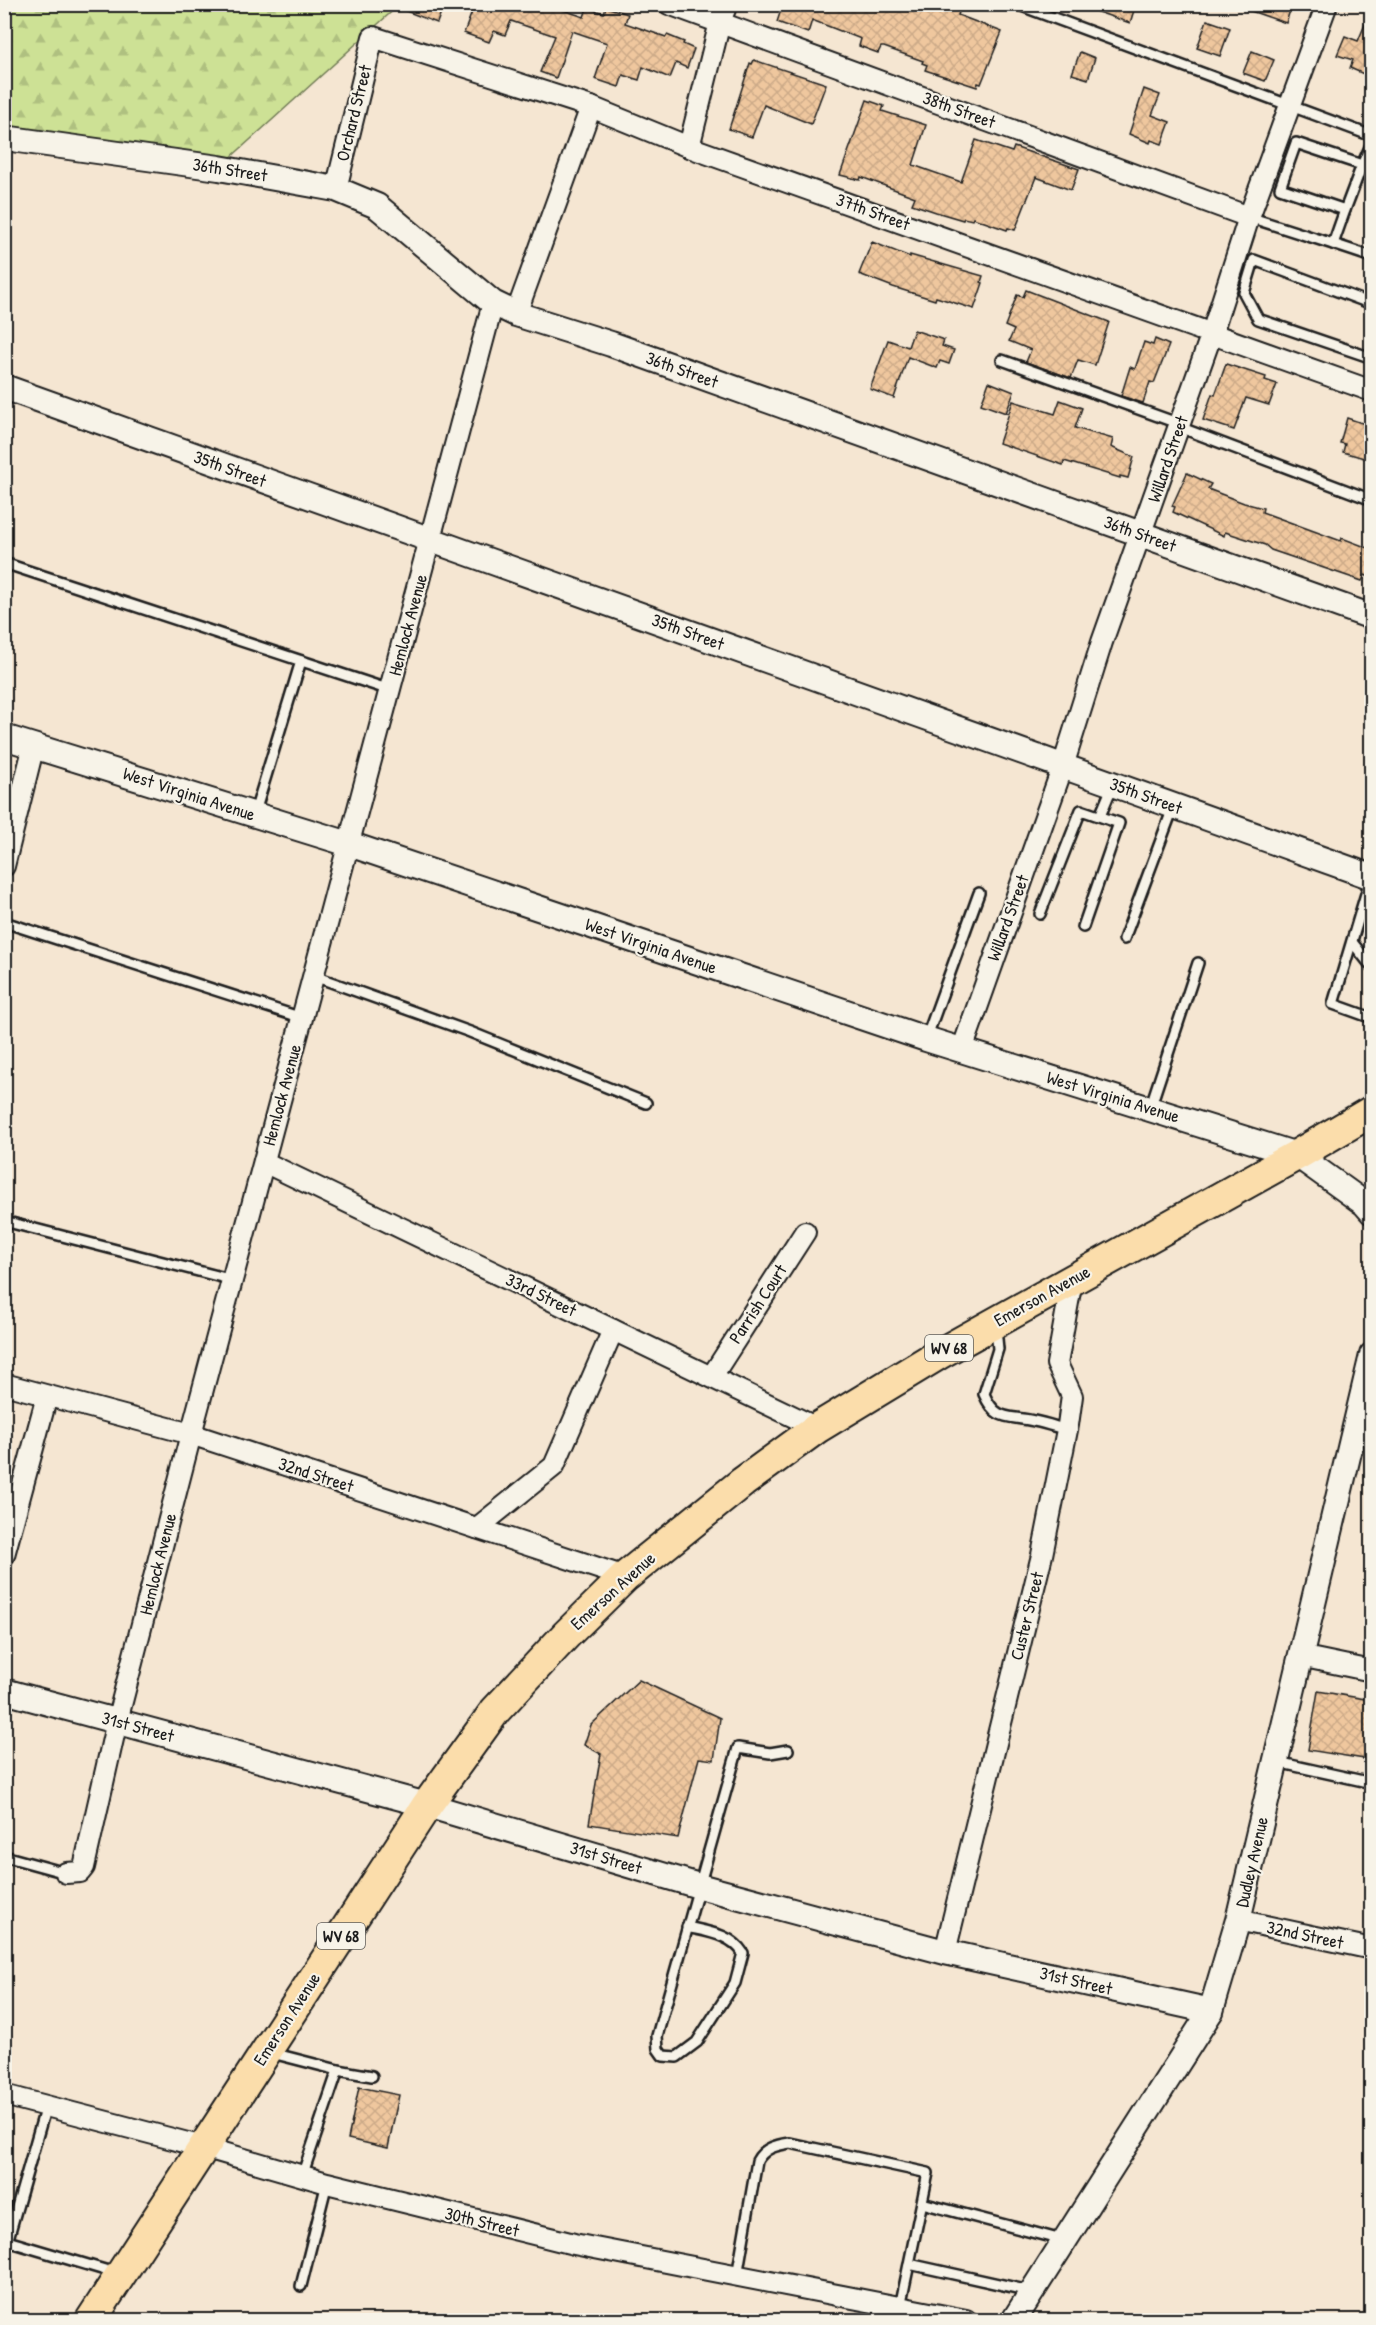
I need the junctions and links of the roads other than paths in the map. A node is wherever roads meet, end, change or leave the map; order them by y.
1 (669, 4) edge
2 (1016, 4) edge
3 (1327, 4) edge
4 (723, 13) edge
5 (373, 37) joint
6 (1289, 106) junction
7 (591, 107) junction
8 (1371, 136) edge
9 (4, 138) edge
10 (1371, 143) edge
11 (689, 147) junction
12 (1362, 165) junction
13 (336, 189) junction
14 (1345, 210) junction
15 (1248, 217) junction
16 (1333, 244) junction
17 (1371, 257) edge
18 (494, 303) junction
19 (1371, 304) edge
20 (516, 314) junction
21 (1212, 333) junction
22 (1371, 358) edge
23 (1002, 360) dead end
24 (4, 387) edge
25 (1371, 391) edge
26 (1179, 425) junction
27 (1371, 500) edge
28 (1142, 534) junction
29 (430, 540) junction
30 (4, 563) edge
31 (1371, 617) edge
32 (302, 661) junction
33 (390, 690) junction
34 (4, 737) edge
35 (34, 745) junction
36 (1064, 766) junction
37 (1113, 784) junction
38 (1174, 806) junction
39 (254, 815) junction
40 (1100, 816) junction
41 (349, 844) junction
42 (4, 866) edge
43 (1371, 877) edge
44 (979, 893) dead end
45 (1040, 914) dead end
46 (4, 922) edge
47 (1083, 927) dead end
48 (1124, 939) dead end
49 (1352, 942) junction
50 (1198, 963) dead end
51 (1371, 967) edge
52 (314, 976) junction
53 (302, 1018) junction
54 (1371, 1018) edge
55 (926, 1039) junction
56 (962, 1050) junction
57 (646, 1103) dead end
58 (1150, 1108) junction
59 (1371, 1111) edge
60 (1297, 1155) junction
61 (264, 1162) junction
62 (1371, 1212) edge
63 (4, 1221) edge
64 (805, 1232) dead end
65 (233, 1280) junction
66 (1072, 1280) junction
67 (995, 1323) junction
68 (613, 1330) junction
69 (1371, 1355) edge
70 (712, 1376) junction
71 (4, 1384) edge
72 (47, 1396) junction
73 (817, 1428) junction
74 (1067, 1430) junction
75 (191, 1434) junction
76 (477, 1528) junction
77 (4, 1555) edge
78 (625, 1577) junction
79 (1299, 1656) junction
80 (1371, 1671) edge
81 (4, 1691) edge
82 (117, 1721) junction
83 (788, 1750) dead end
84 (1275, 1761) junction
85 (1371, 1783) edge
86 (427, 1805) junction
87 (4, 1856) edge
88 (66, 1873) joint
89 (699, 1886) junction
90 (1238, 1920) junction
91 (687, 1927) junction
92 (1371, 1949) edge
93 (945, 1952) junction
94 (1211, 2011) junction
95 (265, 2052) junction
96 (338, 2070) junction
97 (372, 2076) dead end
98 (4, 2095) edge
99 (46, 2106) junction
100 (203, 2146) junction
101 (302, 2176) junction
102 (327, 2183) junction
103 (922, 2202) junction
104 (6, 2241) edge
105 (1065, 2241) junction
106 (909, 2264) junction
107 (120, 2275) junction
108 (737, 2276) junction
109 (301, 2286) dead end
110 (1032, 2292) junction
111 (900, 2307) junction
112 (91, 2320) edge
113 (966, 2320) edge
114 (1014, 2320) edge

1 - 4 street, 38th Street
2 - 6 lane
3 - 6 street, Willard Street
4 - 11 street
4 - 15 street, 38th Street
5 - 7 street, 37th Street
5 - 13 street, Orchard Street
6 - 8 lane
6 - 15 street, Willard Street
7 - 11 street, 37th Street
7 - 20 street
9 - 13 street, 36th Street
10 - 12 lane
11 - 21 street, 37th Street
12 - 14 lane
12 - 14 lane
13 - 18 street, 36th Street
14 - 16 lane
15 - 16 lane
15 - 21 street, Willard Street
16 - 17 lane
18 - 20 street, 36th Street
18 - 29 street, Hemlock Avenue
19 - 22 lane
20 - 28 street, 36th Street
21 - 25 street, 37th Street
21 - 26 street, Willard Street
23 - 26 lane
24 - 29 street, 35th Street
26 - 27 lane
26 - 28 street, Willard Street
28 - 31 street, 36th Street
28 - 36 street, Willard Street
29 - 33 street, Hemlock Avenue
29 - 36 street, 35th Street
30 - 32 lane
32 - 33 lane
32 - 39 lane
33 - 41 street, Hemlock Avenue
34 - 35 street, West Virginia Avenue
35 - 39 street, West Virginia Avenue
35 - 42 street
36 - 37 street, 35th Street
36 - 56 street, Willard Street
37 - 38 street, 35th Street
37 - 40 lane
38 - 43 street, 35th Street
38 - 48 lane
39 - 41 street, West Virginia Avenue
40 - 45 lane
40 - 47 lane
41 - 52 street, Hemlock Avenue
41 - 55 street, West Virginia Avenue
43 - 49 lane
44 - 55 lane
46 - 53 lane
49 - 51 lane
49 - 54 lane
50 - 58 lane
52 - 53 street, Hemlock Avenue
52 - 57 lane
53 - 61 street, Hemlock Avenue
55 - 56 street, West Virginia Avenue
56 - 58 street, West Virginia Avenue
58 - 60 street, West Virginia Avenue
59 - 60 main road, Emerson Avenue / WV 68
60 - 62 street
60 - 66 main road, Emerson Avenue / WV 68
61 - 65 street, Hemlock Avenue
61 - 68 street, 33rd Street
63 - 65 lane
64 - 70 street, Parrish Court
65 - 75 street, Hemlock Avenue
66 - 67 main road, Emerson Avenue / WV 68
66 - 74 street, Custer Street
67 - 73 main road, Emerson Avenue / WV 68
67 - 74 lane
68 - 70 street, 33rd Street
68 - 76 street
69 - 79 street, Dudley Avenue
70 - 73 street, 33rd Street
71 - 72 street, 32nd Street
72 - 75 street, 32nd Street
72 - 77 street
73 - 78 main road, Emerson Avenue / WV 68
74 - 93 street, Custer Street
75 - 76 street, 32nd Street
75 - 82 street, Hemlock Avenue
76 - 78 street, 32nd Street
78 - 86 main road, Emerson Avenue / WV 68
79 - 80 street
79 - 84 street, Dudley Avenue
81 - 82 street, 31st Street
82 - 86 street, 31st Street
82 - 88 street, Hemlock Avenue
83 - 89 lane
84 - 85 lane
84 - 90 street, Dudley Avenue
86 - 89 street, 31st Street
86 - 95 main road, Emerson Avenue / WV 68
87 - 88 lane
89 - 91 lane
89 - 93 street, 31st Street
90 - 92 street, 32nd Street
90 - 94 street, Dudley Avenue
91 - 91 lane
93 - 94 street, 31st Street
94 - 105 street, Dudley Avenue
95 - 96 lane
95 - 100 main road, Emerson Avenue / WV 68
96 - 97 lane
96 - 101 lane
98 - 99 street, 30th Street
99 - 100 street, 30th Street
99 - 104 lane
100 - 101 street, 30th Street
100 - 107 main road, Emerson Avenue / WV 68
101 - 102 street, 30th Street
102 - 108 street, 30th Street
102 - 109 lane
103 - 105 lane
103 - 106 lane
103 - 108 lane
104 - 107 lane
105 - 110 street, Dudley Avenue
106 - 110 lane
106 - 111 lane
107 - 112 main road, Emerson Avenue / WV 68
108 - 111 street, 30th Street
110 - 114 street, Dudley Avenue
111 - 113 street, 30th Street

